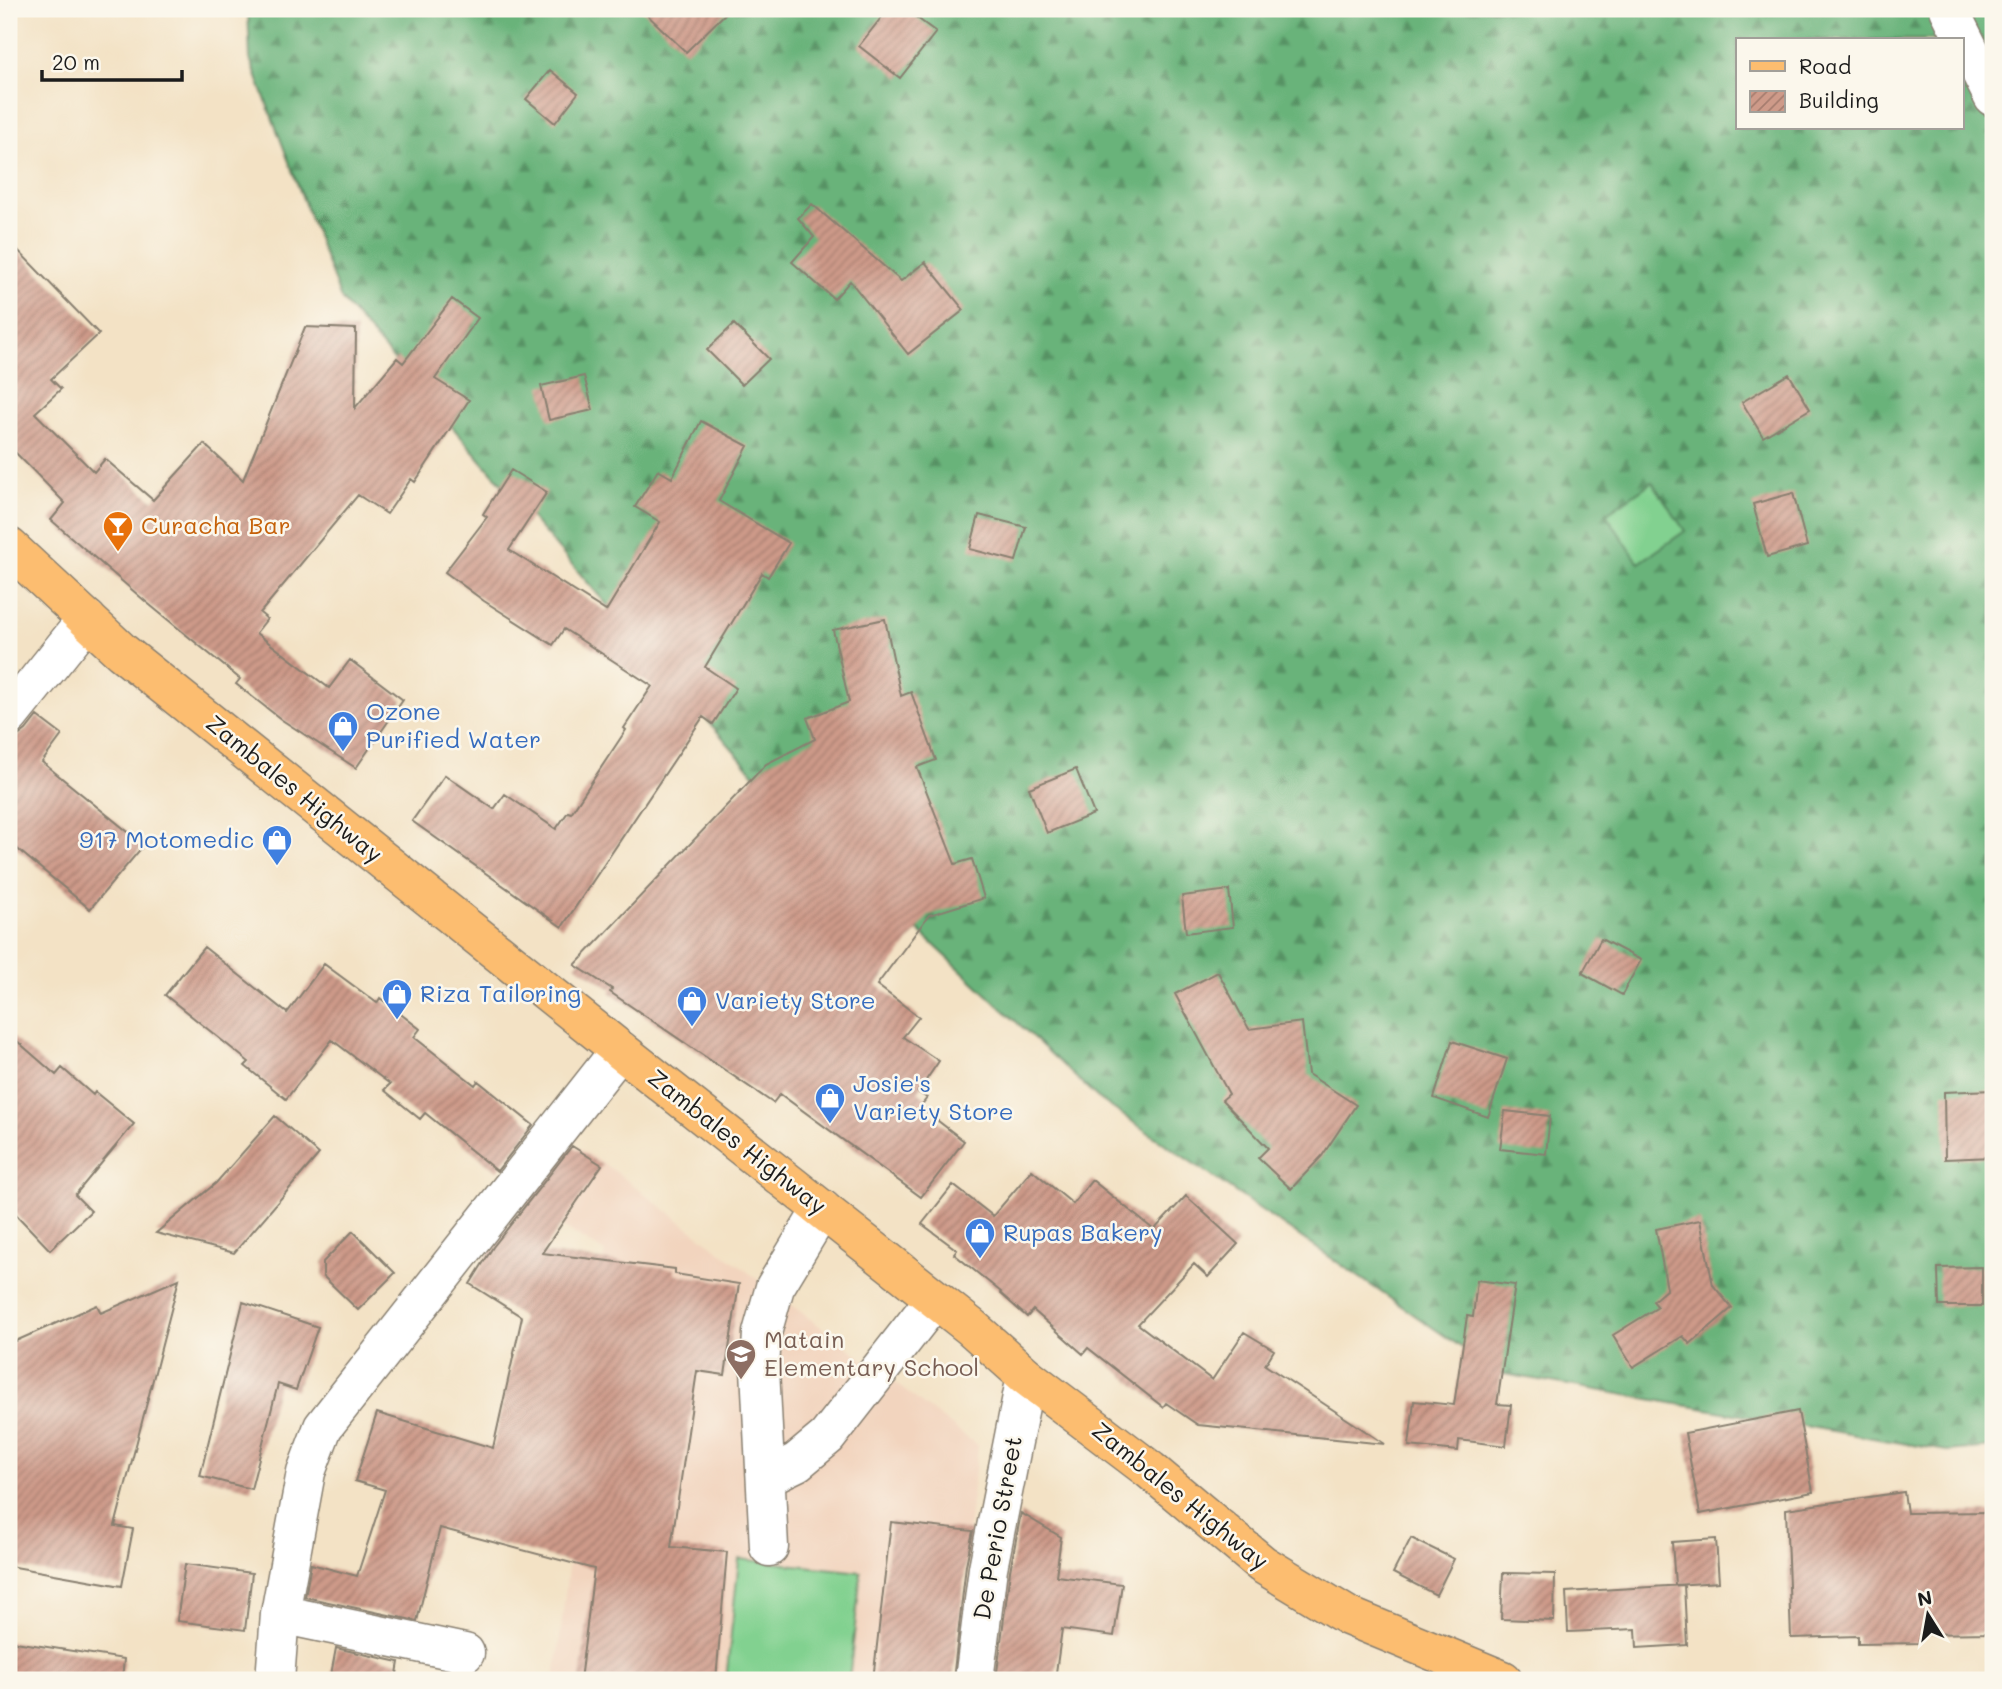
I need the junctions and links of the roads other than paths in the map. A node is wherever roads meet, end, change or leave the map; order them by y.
1 (1950, 9) edge
2 (1993, 97) edge
3 (12, 555) edge
4 (87, 619) junction
5 (9, 716) edge
6 (620, 1050) junction
7 (822, 1209) junction
8 (935, 1299) junction
9 (1026, 1377) junction
10 (766, 1478) junction
11 (769, 1547) dead end
12 (280, 1614) junction
13 (465, 1653) dead end
14 (275, 1680) edge
15 (974, 1680) edge
16 (1503, 1680) edge

1 - 2 street
3 - 4 main road, Zambales Highway
4 - 5 street
4 - 6 main road, Zambales Highway
6 - 7 main road, Zambales Highway
6 - 12 street
7 - 8 main road, Zambales Highway
7 - 10 street
8 - 9 main road, Zambales Highway
8 - 10 street
9 - 15 street, De Perio Street
9 - 16 main road, Zambales Highway
10 - 11 street
12 - 13 street
12 - 14 street

